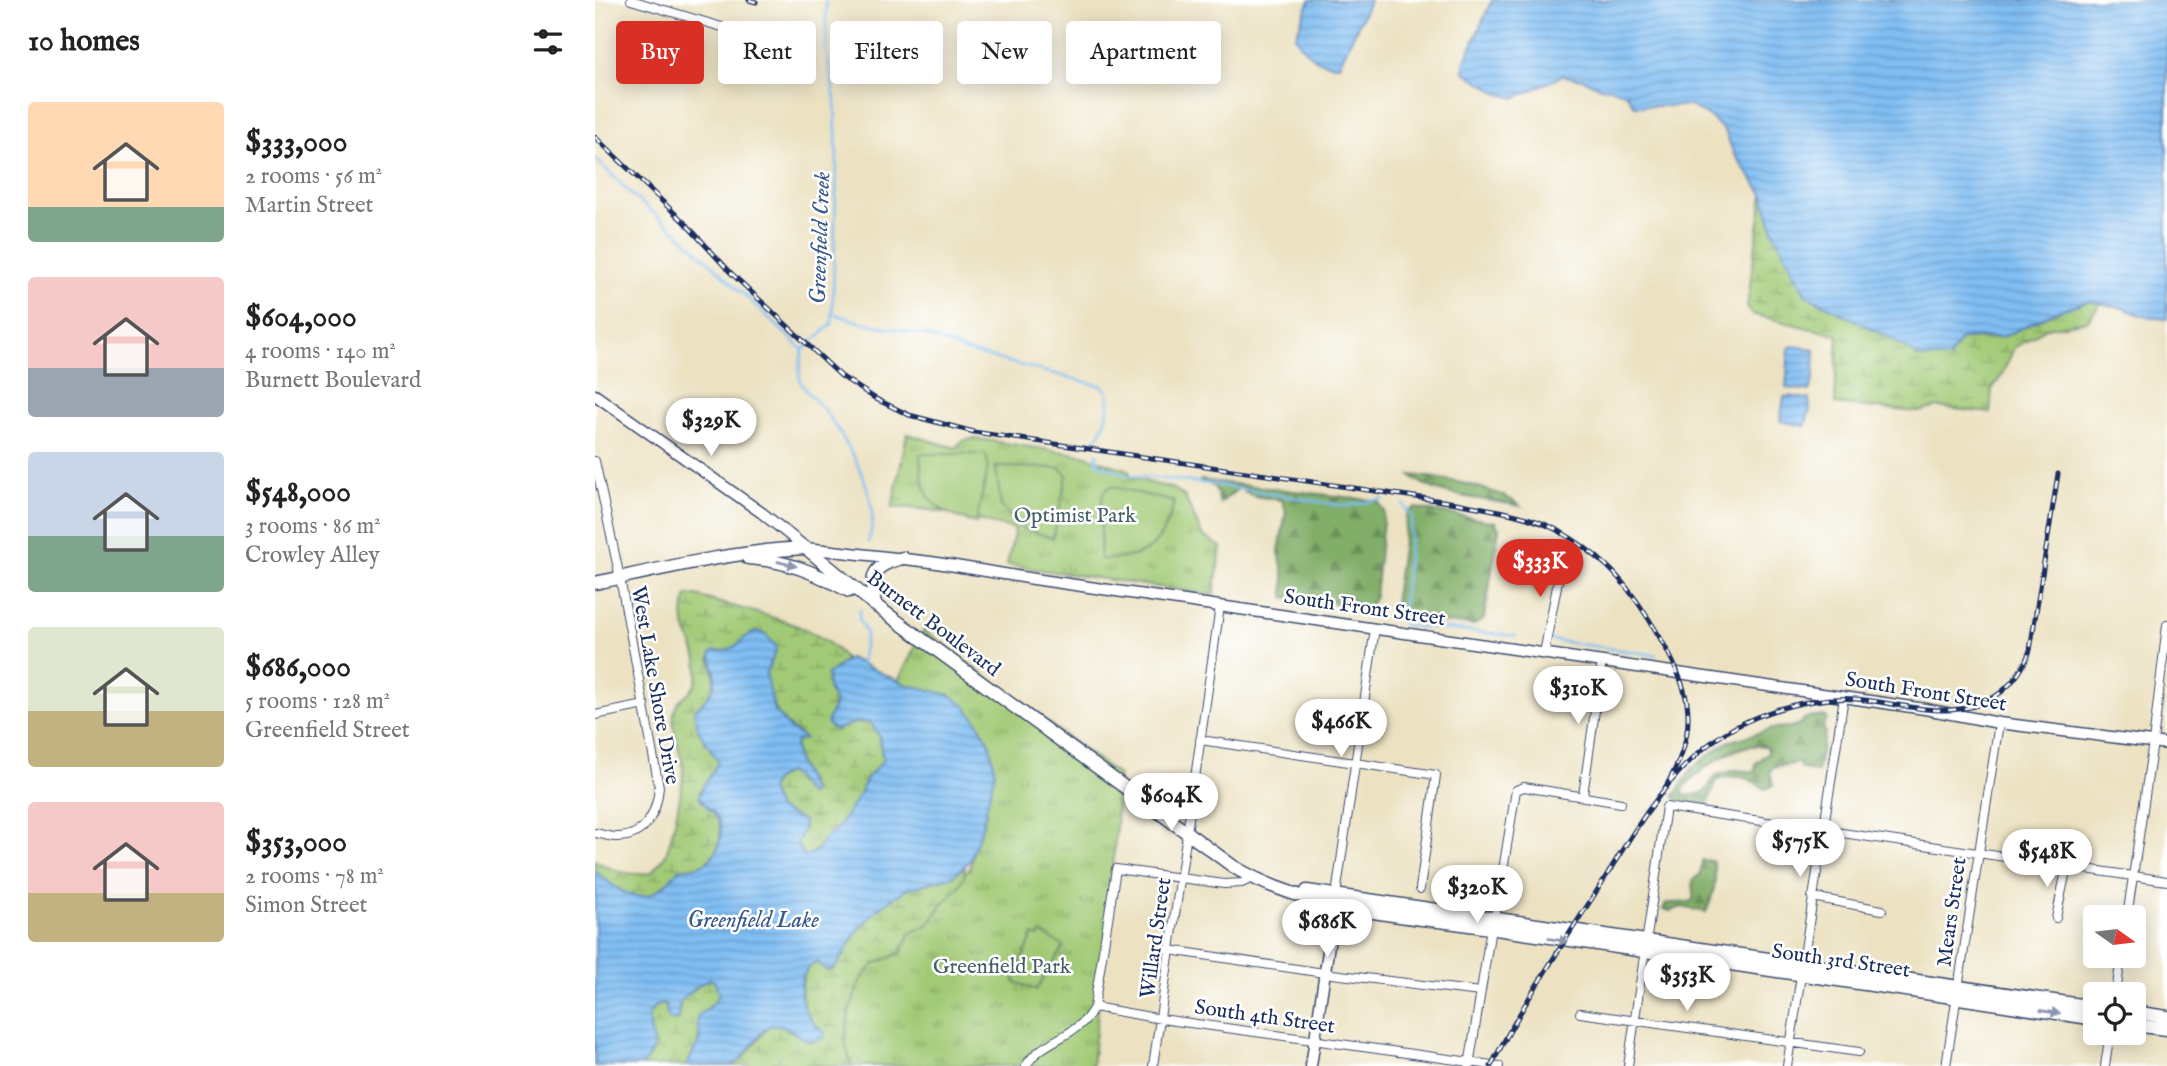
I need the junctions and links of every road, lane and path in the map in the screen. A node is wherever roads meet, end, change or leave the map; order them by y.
1 (631, 0) edge
2 (718, 26) edge
3 (595, 395) edge
4 (595, 461) edge
5 (806, 548) junction
6 (1564, 550) dead end
7 (720, 556) junction
8 (903, 558) junction
9 (620, 578) junction
10 (595, 583) edge
11 (875, 605) junction
12 (1220, 606) junction
13 (2167, 625) edge
14 (1375, 628) junction
15 (1544, 653) junction
16 (1602, 662) junction
17 (1844, 697) junction
18 (645, 705) junction
19 (595, 715) edge
20 (1999, 723) junction
21 (1200, 740) junction
22 (2153, 742) junction
23 (2167, 744) edge
24 (1355, 762) junction
25 (1583, 795) junction
26 (1621, 803) dead end
27 (1822, 830) junction
28 (1185, 832) junction
29 (595, 833) edge
30 (1977, 853) junction
31 (2067, 866) junction
32 (2133, 876) junction
33 (1252, 878) junction
34 (1181, 879) junction
35 (2167, 881) edge
36 (1420, 889) dead end
37 (1812, 897) junction
38 (1336, 900) junction
39 (2129, 905) edge
40 (1882, 909) dead end
41 (2056, 918) dead end
42 (1493, 923) junction
43 (1646, 946) junction
44 (1170, 950) junction
45 (1801, 969) junction
46 (1324, 973) junction
47 (1480, 992) junction
48 (1957, 992) junction
49 (2083, 1006) edge
50 (1094, 1007) junction
51 (1580, 1013) dead end
52 (2146, 1015) edge
53 (2083, 1017) edge
54 (2167, 1017) edge
55 (1161, 1019) junction
56 (1635, 1020) junction
57 (2146, 1027) edge
58 (2167, 1029) edge
59 (1315, 1041) junction
60 (1791, 1042) junction
61 (2108, 1045) edge
62 (1859, 1052) dead end
63 (1469, 1064) edge
64 (1026, 1066) edge
65 (1153, 1066) edge
66 (1311, 1066) edge
67 (1499, 1066) edge
68 (1628, 1066) edge
69 (1787, 1066) edge
70 (1946, 1066) edge
71 (2105, 1066) edge

1 - 2 street
3 - 5 main road, Burnett Boulevard
4 - 9 street, West Lake Shore Drive
5 - 7 highway
5 - 8 main road, South Front Street
5 - 11 highway, Burnett Boulevard
6 - 15 street
7 - 9 highway
7 -> 11 highway
8 - 11 highway
8 - 12 main road, South Front Street
9 - 10 highway
9 - 18 street, West Lake Shore Drive
11 - 28 highway, Burnett Boulevard
12 - 14 main road, South Front Street
12 - 21 street, Willard Street
13 - 22 street
14 - 15 main road, South Front Street
14 - 24 street
15 - 16 main road, South Front Street
16 - 17 main road, South Front Street
16 - 25 street
17 - 20 main road, South Front Street
17 - 27 street
18 - 19 street
18 - 29 street, West Lake Shore Drive
20 - 22 main road, South Front Street
20 - 30 street, Mears Street
21 - 24 street
21 - 28 street, Willard Street
22 - 23 main road, South Front Street
22 - 32 street
24 - 36 street
24 - 38 street
25 - 26 street
25 - 42 street
27 - 30 street
27 - 37 street
27 - 43 street
28 - 33 highway, Burnett Boulevard
28 - 34 street, Willard Street
30 - 31 street
30 - 48 street, Mears Street
31 - 32 street
31 - 41 street
32 - 35 street
32 - 39 street
33 - 34 street
33 - 38 highway, South 3rd Street
34 - 44 street, Willard Street
34 - 50 street
37 - 40 street
37 - 45 street
38 - 42 highway, South 3rd Street
38 - 46 main road
42 - 43 highway, South 3rd Street
42 - 47 street
43 - 45 highway, South 3rd Street
43 - 56 street
44 - 46 street
44 - 55 street, Willard Street
45 - 48 highway, South 3rd Street
45 - 60 street
46 - 47 street
46 - 59 main road
47 - 63 street
48 - 49 highway, South 3rd Street
48 -> 53 highway, South 3rd Street
48 - 70 street, Mears Street
50 - 55 street, South 4th Street
50 - 64 street
51 - 56 street
52 - 54 highway
55 - 59 street, South 4th Street
55 - 65 street, Willard Street
56 - 60 street
56 - 68 street
57 - 58 highway
59 - 63 street, South 4th Street
59 - 66 main road
60 - 62 street
60 - 69 street
61 - 71 street
63 - 67 street, South 4th Street

